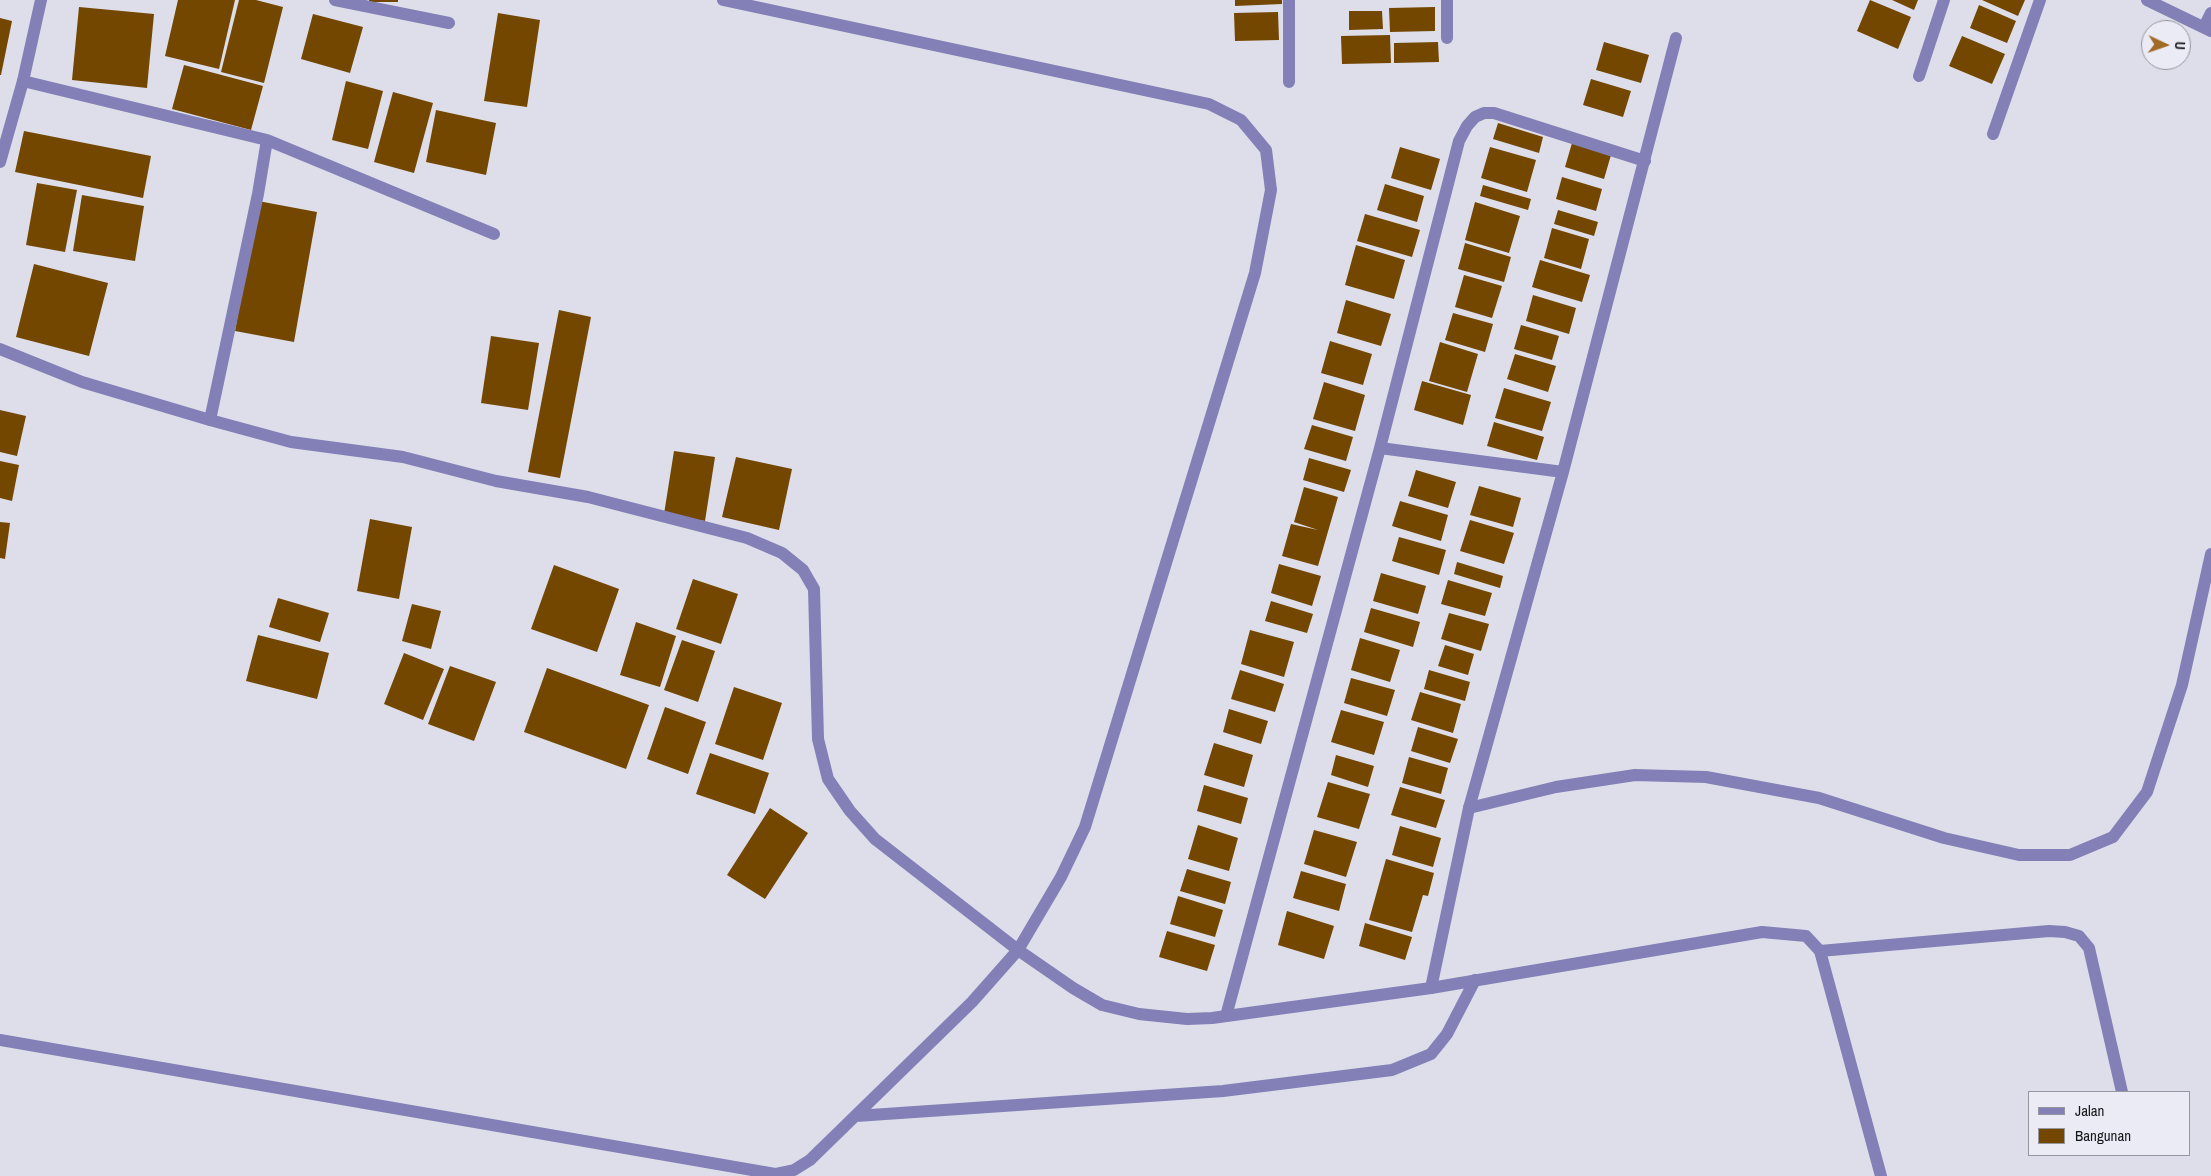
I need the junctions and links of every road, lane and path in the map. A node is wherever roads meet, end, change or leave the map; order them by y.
1 (41, 0) edge
2 (335, 0) edge
3 (723, 0) edge
4 (1289, 0) edge
5 (1446, 0) edge
6 (1944, 0) edge
7 (2040, 0) edge
8 (2147, 0) edge
9 (2211, 13) edge
10 (449, 23) dead end
11 (2208, 29) edge
12 (1447, 38) dead end
13 (1676, 38) dead end
14 (1919, 76) dead end
15 (23, 81) junction
16 (1289, 82) dead end
17 (1993, 134) dead end
18 (267, 140) junction
19 (1645, 161) junction
20 (0, 162) edge
21 (494, 234) dead end
22 (0, 349) edge
23 (210, 420) junction
24 (1380, 448) junction
25 (1563, 472) junction
26 (2211, 554) edge
27 (1469, 808) junction
28 (1018, 950) junction
29 (1820, 950) junction
30 (1475, 980) junction
31 (1431, 988) junction
32 (1226, 1016) junction
33 (0, 1040) edge
34 (2122, 1091) edge
35 (856, 1116) junction
36 (1881, 1176) edge

1 - 15 street
2 - 10 street
3 - 28 street
4 - 16 street
5 - 12 street
6 - 14 street
7 - 17 street
8 - 11 street
9 - 11 street
13 - 19 street
15 - 18 street
15 - 20 street
18 - 21 street
18 - 23 street
19 - 24 street
19 - 25 street
22 - 23 street
23 - 28 street
24 - 25 street
24 - 32 street
25 - 27 street
26 - 27 street
27 - 31 street
28 - 32 street
28 - 35 street
29 - 30 street
29 - 34 street
29 - 36 street
30 - 31 street
30 - 35 street
31 - 32 street
33 - 35 street

